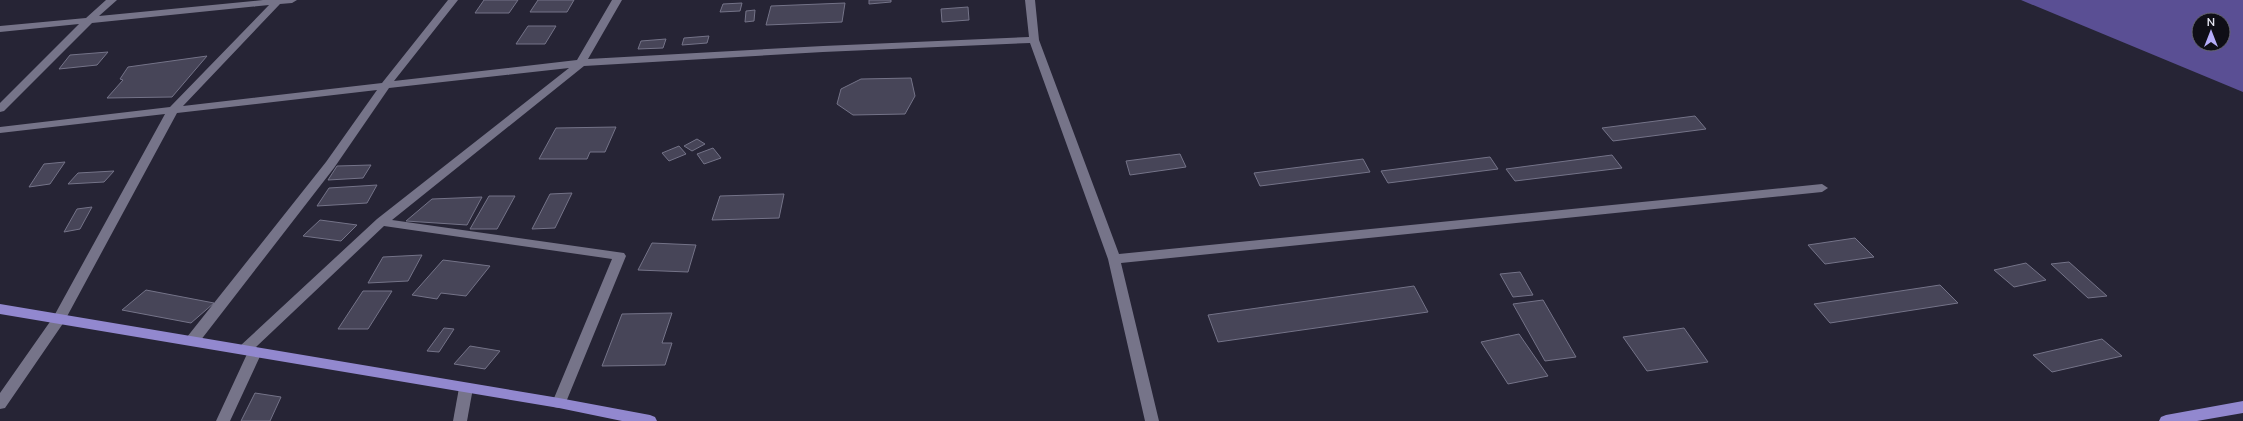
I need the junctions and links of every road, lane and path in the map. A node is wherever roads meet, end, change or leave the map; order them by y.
1 (112, 0) edge
2 (292, 0) edge
3 (453, 0) edge
4 (617, 0) edge
5 (1030, 0) edge
6 (278, 1) edge
7 (89, 20) junction
8 (0, 29) edge
9 (1034, 40) junction
10 (581, 63) junction
11 (386, 85) junction
12 (0, 109) edge
13 (173, 110) junction
14 (0, 130) edge
15 (1822, 188) dead end
16 (381, 222) junction
17 (1114, 259) junction
18 (0, 309) edge
19 (59, 319) junction
20 (192, 341) junction
21 (250, 351) junction
22 (466, 388) junction
23 (559, 403) junction
24 (0, 404) edge
25 (2243, 407) edge
26 (224, 421) edge
27 (460, 421) edge
28 (650, 421) edge
29 (1152, 421) edge
30 (2166, 421) edge

1 - 7 street
2 - 6 street
3 - 11 street
4 - 10 street
5 - 9 street
6 - 7 street
6 - 13 street
7 - 8 street
7 - 12 street
9 - 10 street
9 - 17 street
10 - 11 street
10 - 16 street
11 - 13 street
11 - 20 street
13 - 14 street
13 - 19 street
15 - 17 street
16 - 21 street
16 - 23 street
17 - 29 street
18 - 19 main road
19 - 20 main road
19 - 24 street
20 - 21 main road
21 - 22 main road
21 - 26 street
22 - 23 main road
22 - 27 street
23 - 28 main road
25 - 30 main road

